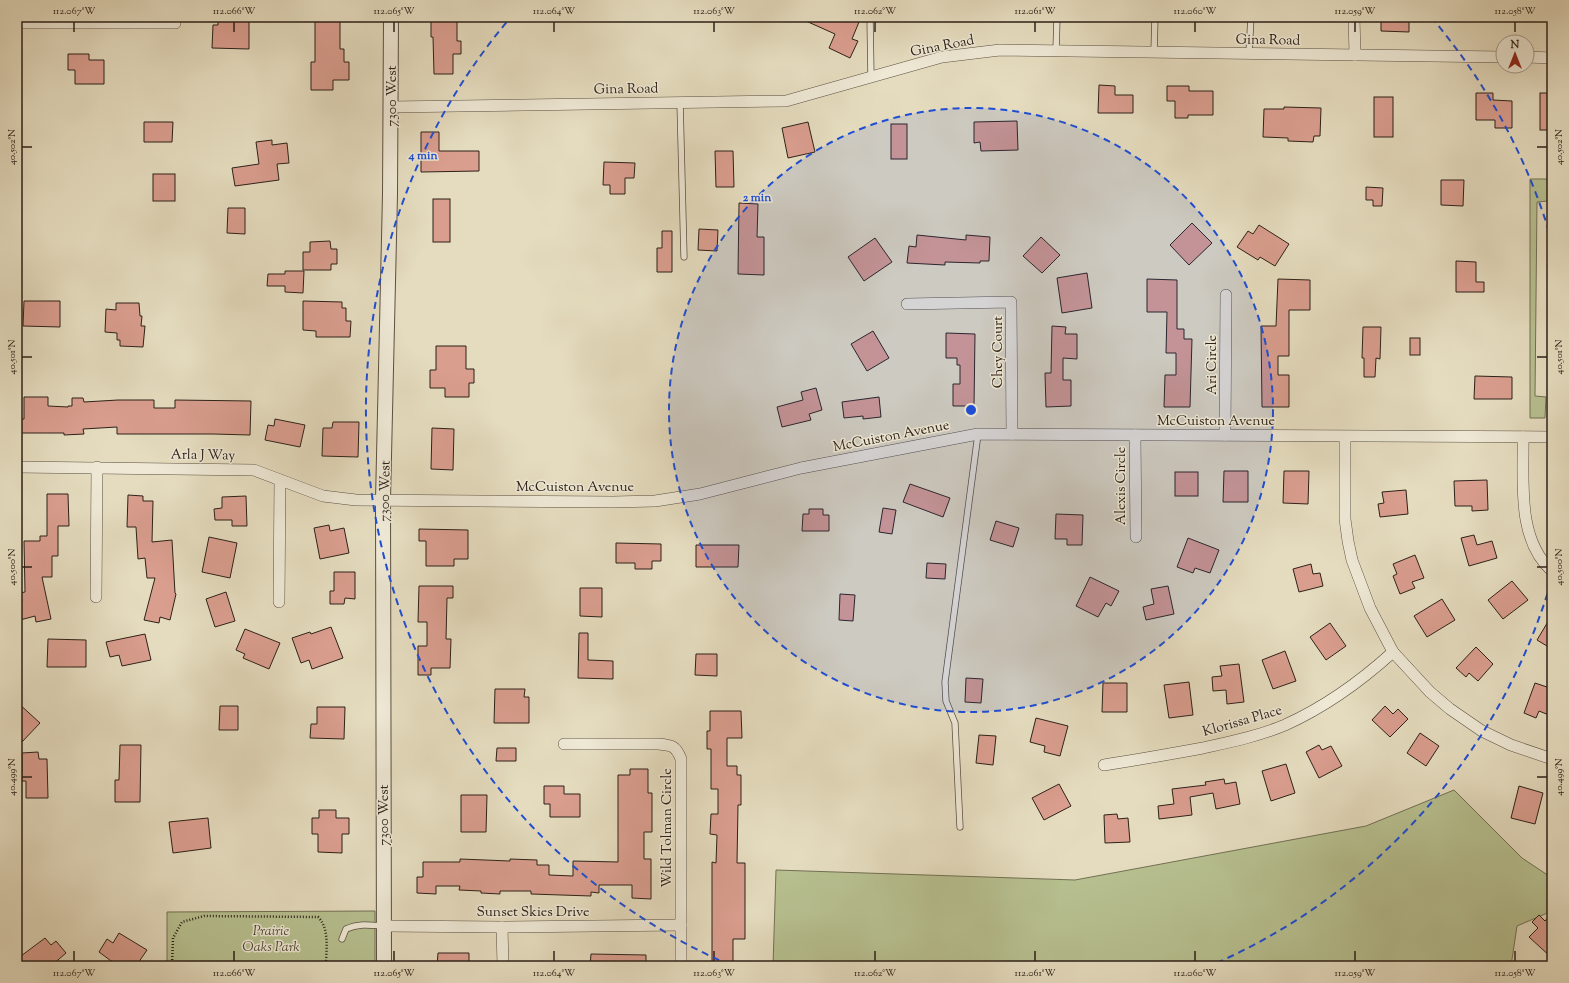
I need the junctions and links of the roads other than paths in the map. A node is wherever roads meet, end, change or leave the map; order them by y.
1 (176, 17) edge
2 (392, 17) edge
3 (870, 17) edge
4 (1057, 17) edge
5 (1155, 17) edge
6 (1251, 17) edge
7 (1354, 17) edge
8 (17, 23) edge
9 (1056, 51) junction
10 (1154, 52) junction
11 (1249, 53) junction
12 (1355, 55) junction
13 (1495, 57) edge
14 (1535, 57) edge
15 (1552, 58) edge
16 (871, 77) junction
17 (680, 102) junction
18 (391, 107) junction
19 (684, 257) dead end
20 (1226, 295) dead end
21 (907, 304) dead end
22 (978, 434) junction
23 (1012, 434) junction
24 (1135, 435) junction
25 (1225, 435) junction
26 (1345, 437) junction
27 (1523, 437) junction
28 (1552, 437) edge
29 (17, 466) edge
30 (97, 467) junction
31 (280, 480) junction
32 (383, 500) junction
33 (1136, 537) dead end
34 (1552, 571) edge
35 (96, 597) dead end
36 (279, 602) dead end
37 (1393, 652) junction
38 (564, 744) dead end
39 (1552, 759) edge
40 (1104, 765) dead end
41 (960, 827) dead end
42 (681, 925) junction
43 (384, 926) junction
44 (502, 927) junction
45 (342, 939) dead end
46 (384, 966) edge
47 (502, 966) edge
48 (681, 966) edge

1 - 8 street
2 - 18 street, 7300 West
3 - 16 lane
4 - 9 lane
5 - 10 lane
6 - 11 lane
7 - 12 street
9 - 10 street, Gina Road
9 - 16 street, Gina Road
10 - 11 street, Gina Road
11 - 12 street, Gina Road
12 - 13 street, Gina Road
14 - 15 street
16 - 17 street, Gina Road
17 - 18 street, Gina Road
17 - 19 lane
18 - 32 street, 7300 West
20 - 25 street, Ari Circle
21 - 23 street, Chey Court
22 - 23 street, McCuiston Avenue
22 - 32 street, McCuiston Avenue
22 - 41 lane
23 - 24 street, McCuiston Avenue
24 - 25 street, McCuiston Avenue
24 - 33 street, Alexis Circle
25 - 26 street, McCuiston Avenue
26 - 27 street, McCuiston Avenue
26 - 37 street
27 - 28 street, McCuiston Avenue
27 - 34 street
29 - 30 street, Arla J Way
30 - 31 street, Arla J Way
30 - 35 street
31 - 32 street, Arla J Way
31 - 36 street
32 - 43 street, 7300 West
37 - 39 street
37 - 40 street, Klorissa Place
38 - 42 street, Wild Tolman Circle
42 - 44 street, Sunset Skies Drive
42 - 48 street
43 - 44 street, Sunset Skies Drive
43 - 45 lane
43 - 46 street, 7300 West
44 - 47 street

